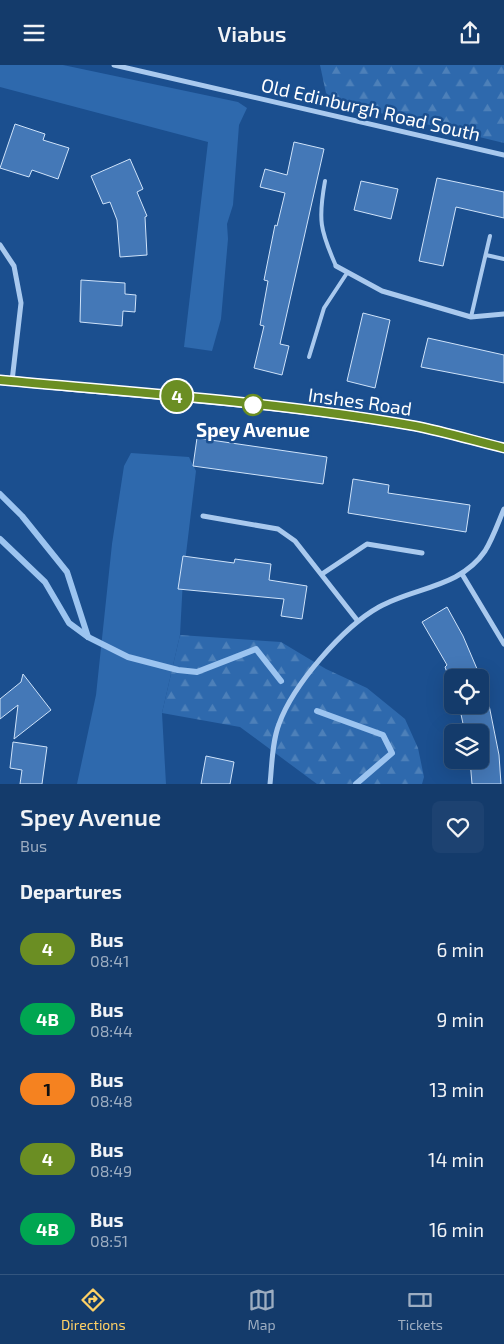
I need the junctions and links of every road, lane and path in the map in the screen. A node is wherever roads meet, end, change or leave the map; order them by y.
1 (114, 65) edge
2 (504, 155) edge
3 (325, 181) dead end
4 (490, 236) dead end
5 (0, 245) edge
6 (486, 255) junction
7 (504, 259) edge
8 (336, 266) joint
9 (348, 273) junction
10 (504, 314) edge
11 (471, 317) junction
12 (309, 357) dead end
13 (0, 380) edge
14 (12, 381) junction
15 (504, 448) edge
16 (504, 509) edge
17 (204, 516) dead end
18 (422, 553) dead end
19 (322, 574) junction
20 (462, 574) junction
21 (357, 620) junction
22 (504, 644) edge
23 (270, 784) edge

1 - 2 street, Old Edinburgh Road South
3 - 8 lane
4 - 6 lane
5 - 14 street
6 - 7 lane
6 - 11 lane
8 - 9 street
9 - 11 street
9 - 12 lane
10 - 11 street
13 - 14 street, Inshes Road
14 - 15 street, Inshes Road
16 - 20 street
17 - 19 street
18 - 19 street
19 - 21 street
20 - 21 street
20 - 22 street
21 - 23 street

